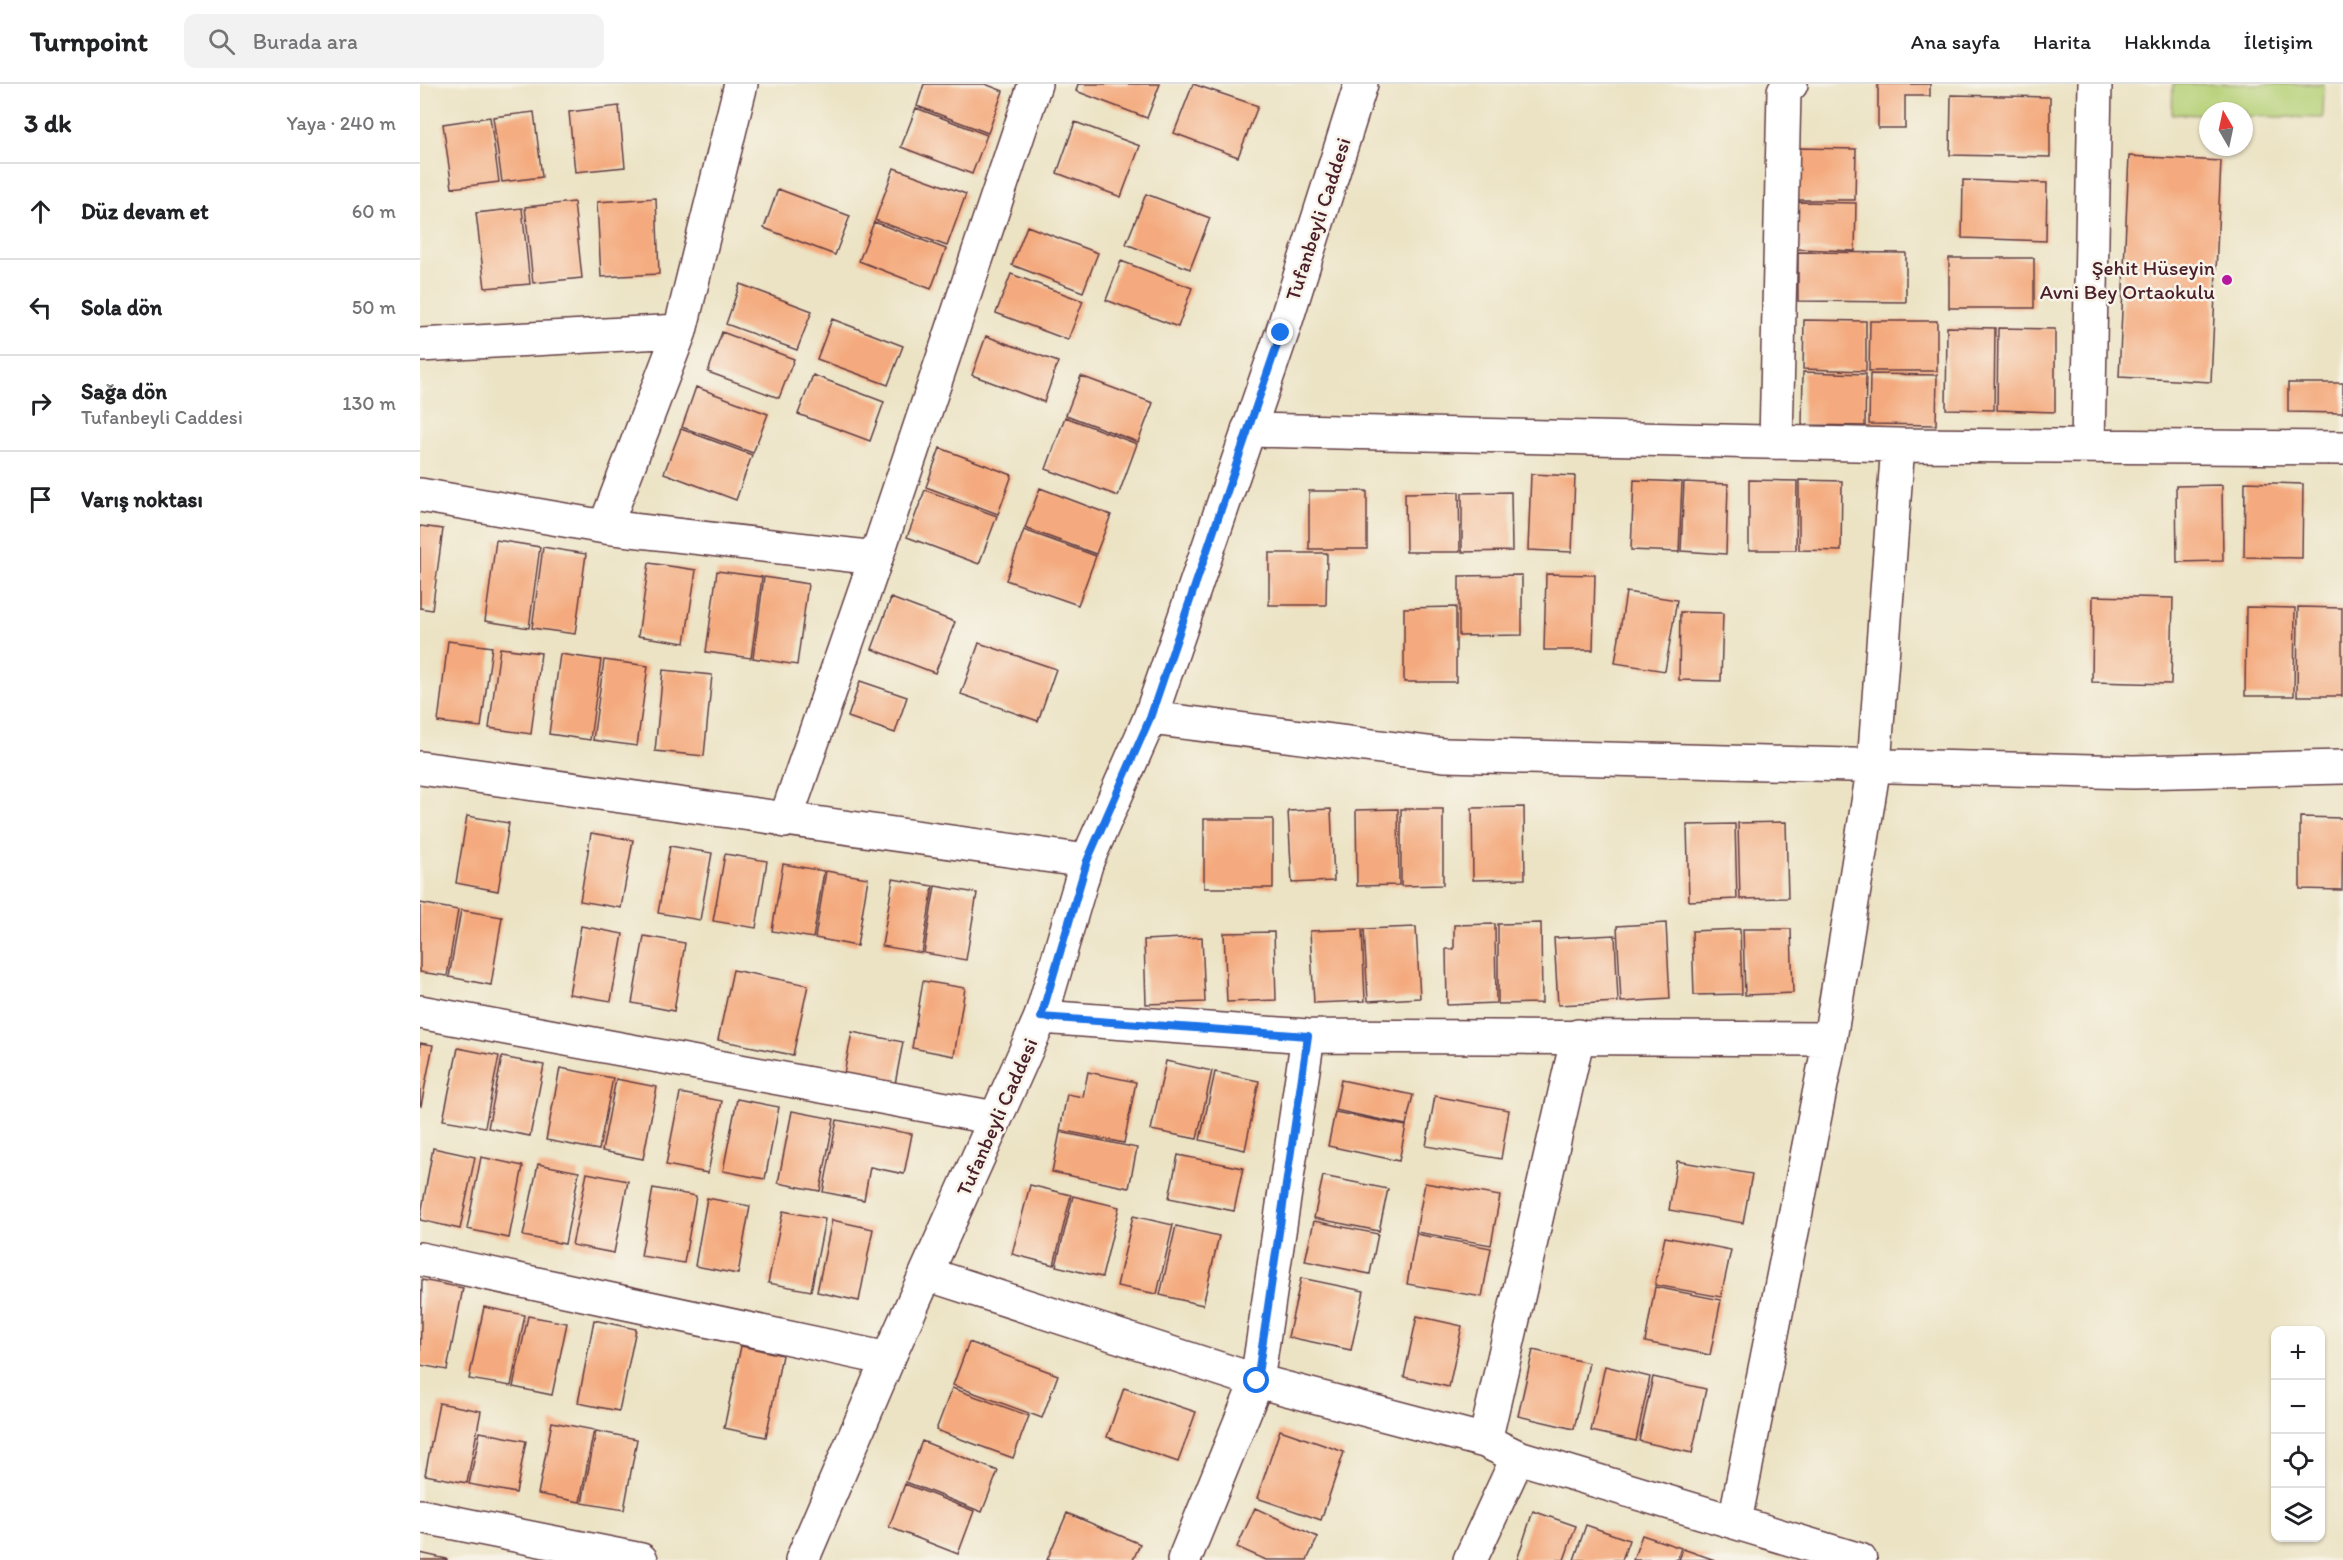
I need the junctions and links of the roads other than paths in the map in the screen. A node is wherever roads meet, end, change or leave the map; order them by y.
1 (741, 84) edge
2 (1035, 84) edge
3 (1361, 84) edge
4 (1791, 84) edge
5 (2095, 84) edge
6 (680, 331) junction
7 (420, 345) edge
8 (1248, 430) junction
9 (1776, 441) junction
10 (1898, 445) junction
11 (2088, 445) junction
12 (2343, 448) edge
13 (420, 495) edge
14 (605, 527) junction
15 (876, 558) junction
16 (1150, 718) junction
17 (1874, 765) junction
18 (2343, 766) edge
19 (420, 768) edge
20 (785, 821) junction
21 (1087, 861) junction
22 (420, 1012) edge
23 (1041, 1017) junction
24 (1308, 1036) junction
25 (1578, 1036) junction
26 (1830, 1039) junction
27 (996, 1118) junction
28 (420, 1259) edge
29 (927, 1274) junction
30 (888, 1359) junction
31 (1257, 1381) junction
32 (1485, 1441) junction
33 (1518, 1457) junction
34 (420, 1516) edge
35 (1735, 1521) junction
36 (641, 1560) edge
37 (802, 1560) edge
38 (1184, 1560) edge
39 (1470, 1560) edge
40 (1860, 1560) edge

1 - 6 street
2 - 15 street
3 - 8 street, Tufanbeyli Caddesi
4 - 9 street
5 - 11 street
6 - 7 street
6 - 14 street
8 - 9 street
8 - 16 street, Tufanbeyli Caddesi
9 - 10 street
10 - 11 street
10 - 17 street
11 - 12 street
13 - 14 street
14 - 15 street
15 - 20 street
16 - 17 street
16 - 21 street, Tufanbeyli Caddesi
17 - 18 street
17 - 26 street
19 - 20 street
20 - 21 street
21 - 23 street, Tufanbeyli Caddesi
22 - 27 street
23 - 24 street
23 - 27 street, Tufanbeyli Caddesi
24 - 25 street
24 - 31 street
25 - 26 street
25 - 32 street
26 - 35 street
27 - 29 street, Tufanbeyli Caddesi
28 - 30 street
29 - 30 street, Tufanbeyli Caddesi
29 - 31 street
30 - 37 street, Tufanbeyli Caddesi
31 - 32 street
31 - 38 street
32 - 33 street
33 - 35 street
33 - 39 street
34 - 36 street
35 - 40 street

